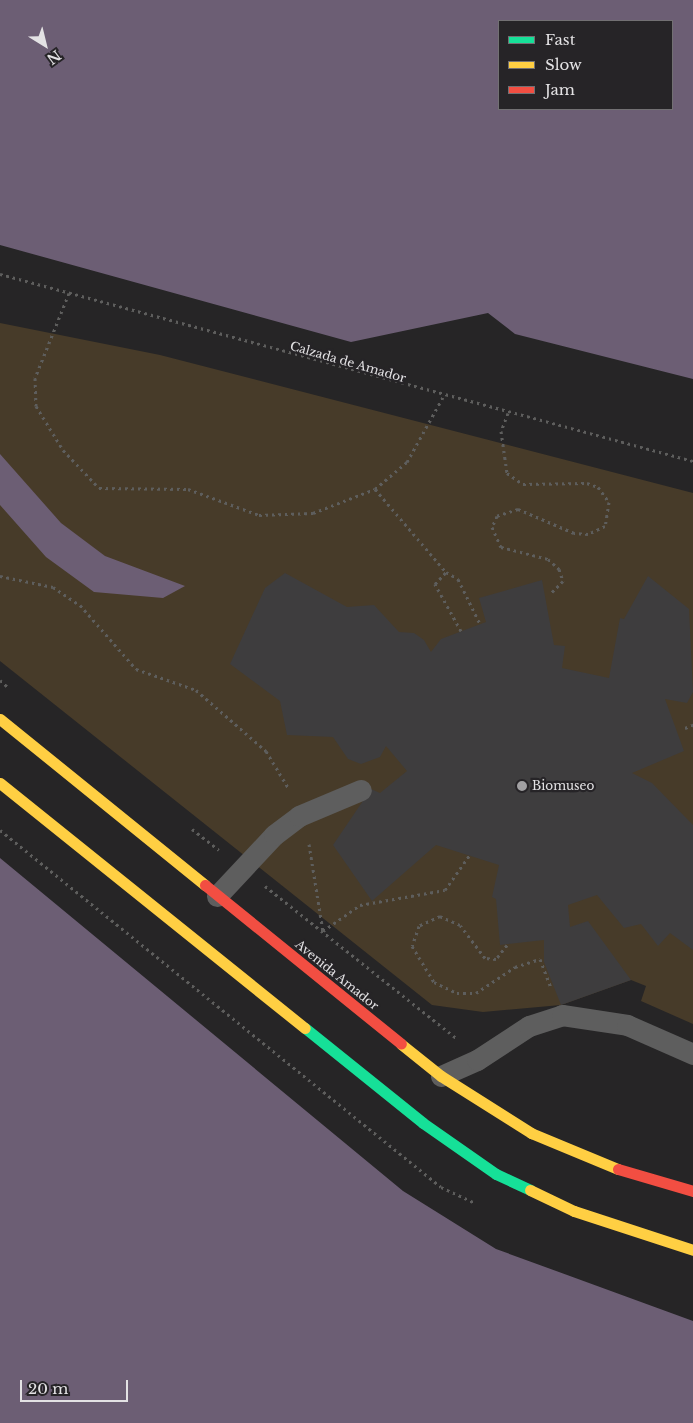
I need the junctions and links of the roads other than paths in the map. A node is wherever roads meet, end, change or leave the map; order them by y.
1 (0, 719) edge
2 (0, 783) edge
3 (361, 790) dead end
4 (217, 896) junction
5 (693, 1054) edge
6 (442, 1076) junction
7 (693, 1191) edge
8 (693, 1250) edge

1 - 4 main road, Avenida Amador
2 - 8 main road
3 - 4 lane
4 - 6 main road, Avenida Amador
5 - 6 lane
6 - 7 main road, Avenida Amador

